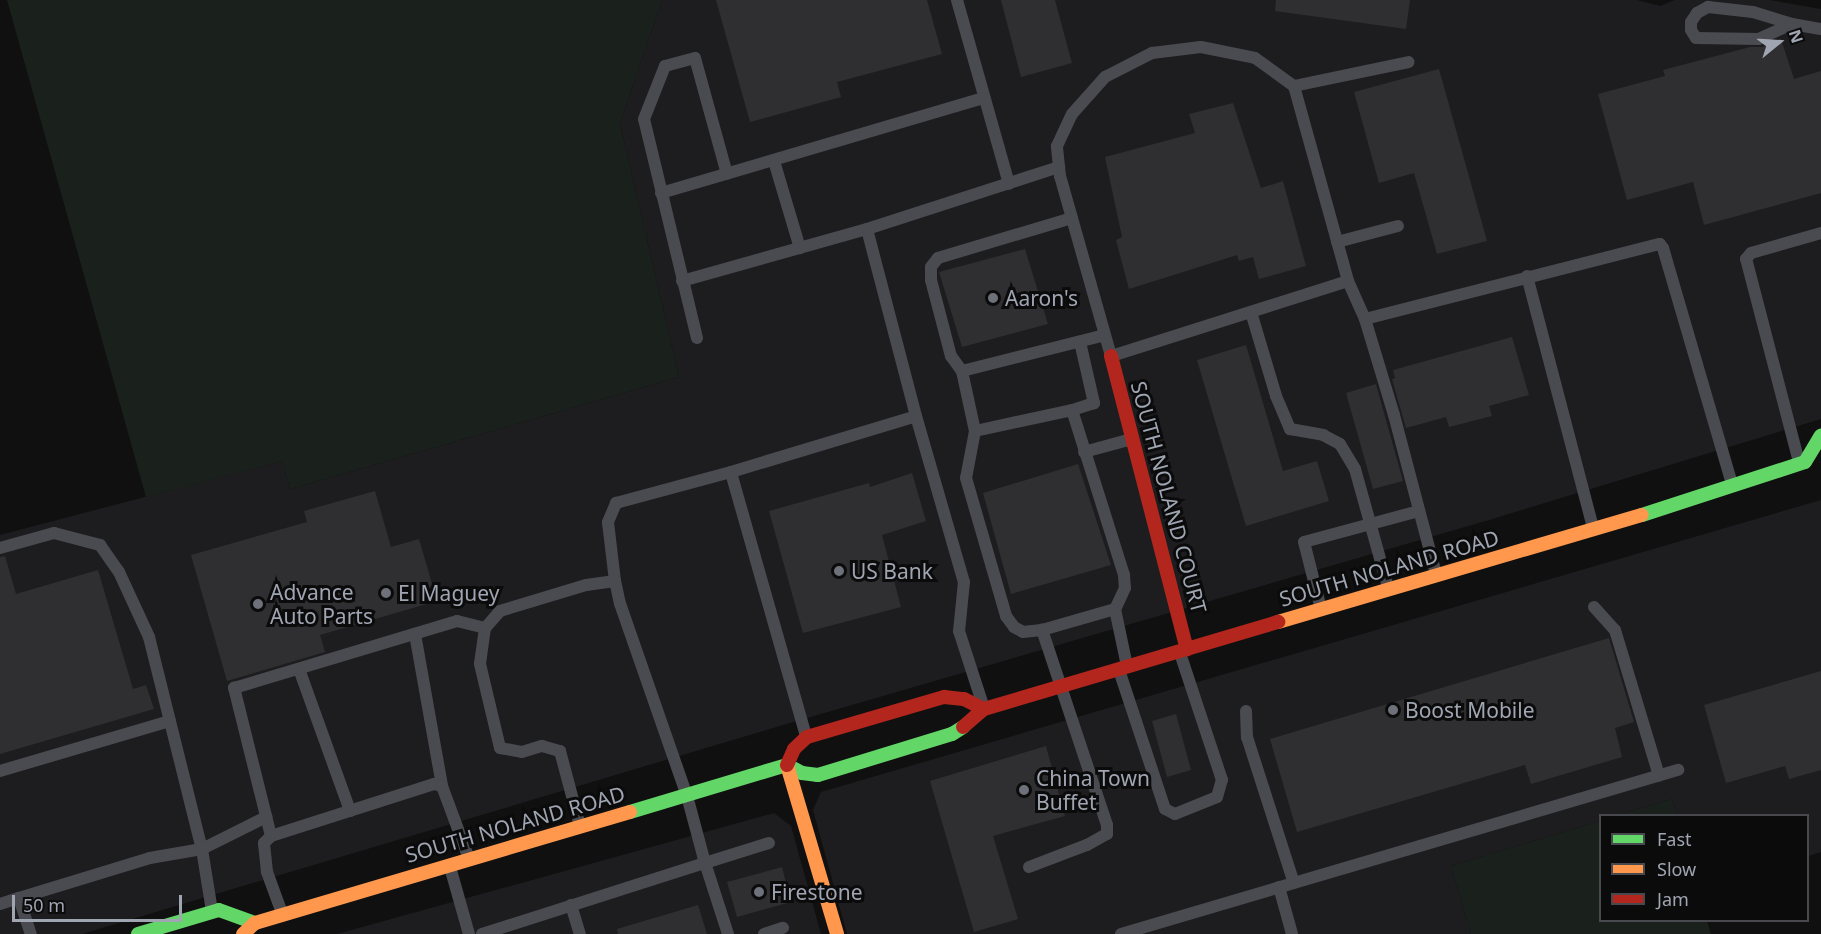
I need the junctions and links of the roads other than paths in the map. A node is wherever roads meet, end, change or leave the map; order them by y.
1 (957, 0) edge
2 (1792, 24) junction
3 (1821, 29) edge
4 (1410, 62) dead end
5 (1293, 86) junction
6 (984, 98) junction
7 (774, 161) junction
8 (1059, 167) junction
9 (727, 174) junction
10 (1009, 184) junction
11 (661, 193) junction
12 (1072, 218) junction
13 (1398, 226) dead end
14 (867, 229) junction
15 (1821, 233) edge
16 (1337, 242) junction
17 (800, 248) junction
18 (1527, 276) junction
19 (682, 281) junction
20 (1348, 281) junction
21 (1251, 312) junction
22 (1365, 319) junction
23 (1105, 335) junction
24 (697, 338) dead end
25 (1080, 342) junction
26 (1111, 356) junction
27 (962, 372) junction
28 (1107, 399) junction
29 (1072, 410) junction
30 (916, 416) junction
31 (975, 431) junction
32 (1821, 435) edge
33 (1132, 439) junction
34 (1084, 452) junction
35 (1802, 463) junction
36 (1821, 469) edge
37 (731, 472) junction
38 (1732, 486) junction
39 (1419, 511) junction
40 (1370, 523) junction
41 (1593, 530) junction
42 (0, 548) edge
43 (1436, 576) junction
44 (615, 581) junction
45 (1389, 590) junction
46 (1594, 607) dead end
47 (1115, 609) junction
48 (1321, 610) junction
49 (486, 628) junction
50 (1042, 630) junction
51 (415, 634) junction
52 (1183, 650) junction
53 (1123, 668) junction
54 (300, 669) junction
55 (1061, 686) junction
56 (984, 709) junction
57 (1246, 711) dead end
58 (170, 721) junction
59 (807, 737) junction
60 (787, 765) junction
61 (1678, 770) dead end
62 (0, 771) edge
63 (1659, 776) junction
64 (442, 786) junction
65 (687, 796) junction
66 (350, 811) junction
67 (266, 817) junction
68 (580, 827) junction
69 (271, 836) junction
70 (769, 843) dead end
71 (202, 849) junction
72 (470, 860) junction
73 (705, 863) junction
74 (449, 866) junction
75 (1029, 867) dead end
76 (1294, 883) junction
77 (1279, 888) junction
78 (19, 898) junction
79 (0, 904) edge
80 (571, 905) junction
81 (212, 912) junction
82 (277, 916) junction
83 (255, 923) junction
84 (783, 928) dead end
85 (31, 934) edge
86 (138, 934) edge
87 (243, 934) edge
88 (275, 934) edge
89 (469, 934) edge
90 (482, 934) edge
91 (580, 934) edge
92 (728, 934) edge
93 (764, 934) edge
94 (837, 934) edge
95 (1121, 934) edge
96 (1293, 934) edge

1 - 6 lane
2 - 2 lane
2 - 3 lane
4 - 5 lane
5 - 8 lane, SOUTH NOLAND COURT
5 - 16 lane
6 - 7 lane
6 - 10 lane
7 - 9 lane
7 - 17 lane
8 - 10 lane
8 - 12 lane, SOUTH NOLAND COURT
9 - 11 lane
9 - 11 lane
10 - 14 lane
11 - 19 lane
12 - 23 lane, SOUTH NOLAND COURT
12 - 27 lane
13 - 16 lane
14 - 17 lane
14 - 30 lane
15 - 35 lane
16 - 20 lane
17 - 19 lane
18 - 22 lane
18 - 38 lane
18 - 41 lane
19 - 24 lane
20 - 21 lane
20 - 22 lane
21 - 26 lane
21 - 40 lane
22 - 39 lane
23 - 25 lane
23 - 26 lane, SOUTH NOLAND COURT
25 - 27 lane
25 - 28 lane
26 - 28 main road, SOUTH NOLAND COURT
27 - 31 lane
28 - 29 lane
28 - 33 main road, SOUTH NOLAND COURT
29 - 31 lane
29 - 34 lane
30 - 37 lane
30 - 56 lane
31 - 50 lane
32 - 35 main road
33 - 34 lane
33 - 52 main road, SOUTH NOLAND COURT
34 - 47 lane
35 - 36 main road
35 - 38 main road, SOUTH NOLAND ROAD
37 - 44 lane
37 - 59 lane
38 - 41 main road, SOUTH NOLAND ROAD
39 - 40 lane
39 - 43 lane
40 - 45 lane
40 - 48 lane
41 - 43 main road, SOUTH NOLAND ROAD
42 - 58 lane
43 - 45 main road, SOUTH NOLAND ROAD
44 - 49 lane
44 - 65 lane
45 - 48 main road, SOUTH NOLAND ROAD
46 - 63 lane
47 - 50 lane
47 - 53 lane
48 - 52 main road, SOUTH NOLAND ROAD
49 - 51 lane
49 - 68 lane
50 - 55 lane
51 - 54 lane
51 - 64 lane
52 - 53 main road, SOUTH NOLAND ROAD
52 - 53 lane
53 - 55 main road, SOUTH NOLAND ROAD
54 - 66 lane
54 - 67 lane
55 - 56 main road, SOUTH NOLAND ROAD
55 - 75 lane
56 - 59 main road
56 - 60 main road, SOUTH NOLAND ROAD
57 - 76 lane
58 - 62 lane
58 - 71 lane
59 - 60 main road
60 - 65 main road, SOUTH NOLAND ROAD
60 - 94 main road
61 - 63 lane
63 - 76 lane
64 - 66 lane
64 - 72 lane
65 - 68 main road, SOUTH NOLAND ROAD
65 - 73 lane
66 - 69 lane
67 - 69 lane
67 - 71 lane
68 - 72 main road, SOUTH NOLAND ROAD
69 - 82 lane
70 - 73 lane
71 - 78 lane
71 - 81 lane
72 - 74 main road, SOUTH NOLAND ROAD
73 - 80 lane
73 - 92 lane
74 - 82 main road, SOUTH NOLAND ROAD
74 - 89 lane
76 - 77 lane
77 - 95 lane
77 - 96 lane
78 - 79 lane
78 - 85 lane
80 - 90 lane
80 - 91 lane
81 - 83 main road
81 - 86 main road
82 - 83 main road, SOUTH NOLAND ROAD
82 - 88 lane
83 - 87 main road, SOUTH NOLAND ROAD
84 - 93 lane

